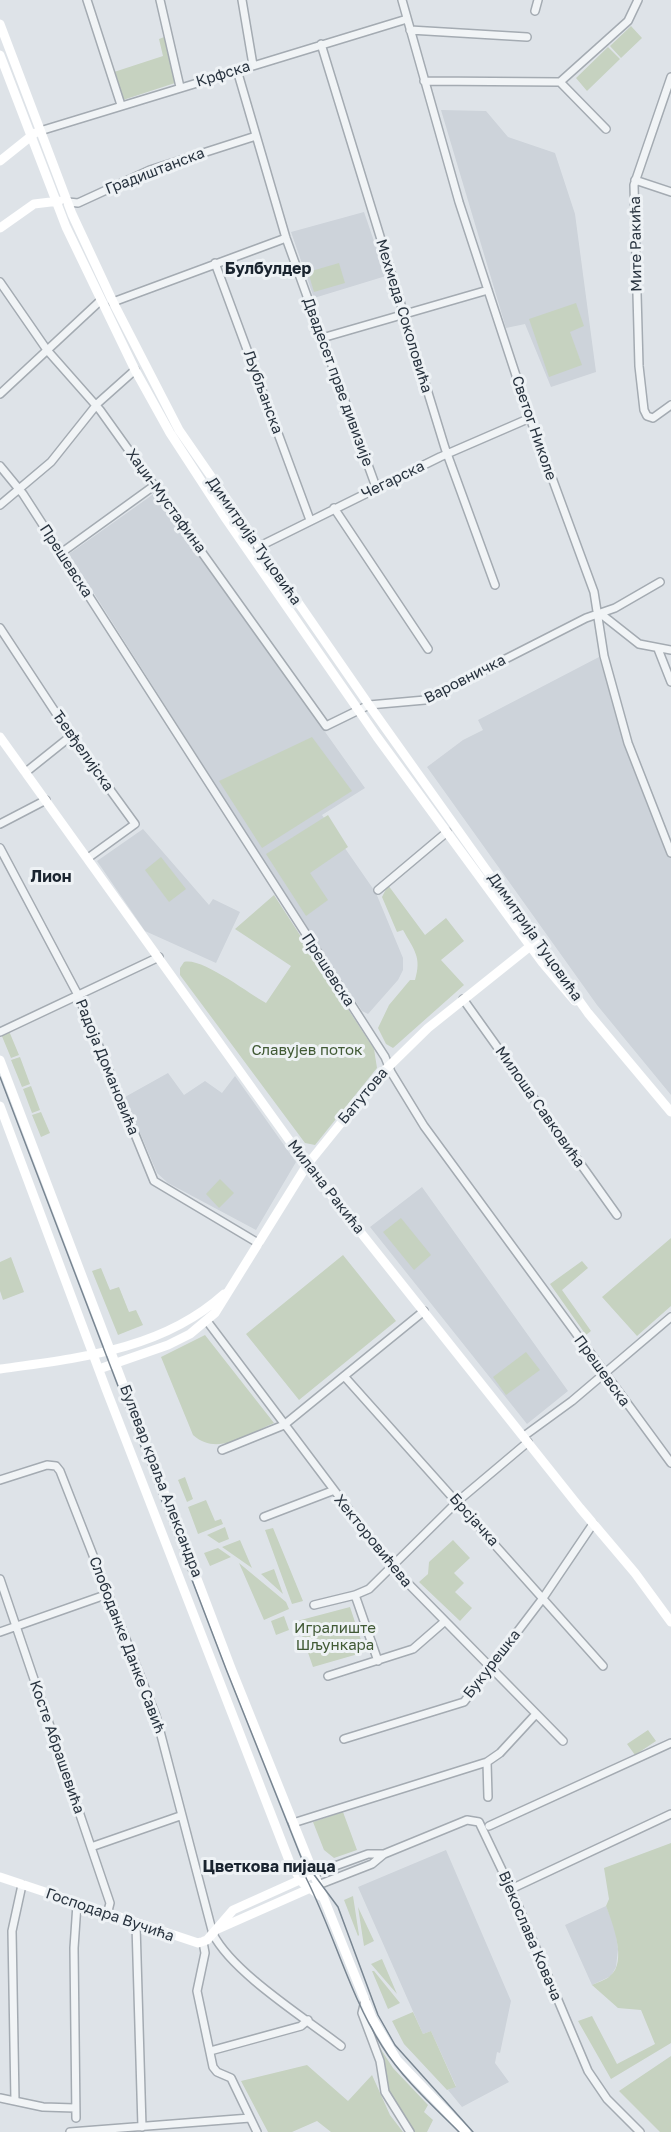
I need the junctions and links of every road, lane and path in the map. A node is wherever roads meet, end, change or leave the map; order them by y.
1 (87, 0) edge
2 (160, 0) edge
3 (242, 0) edge
4 (402, 0) edge
5 (538, 0) edge
6 (638, 0) edge
7 (535, 11) dead end
8 (407, 19) junction
9 (0, 24) edge
10 (410, 30) junction
11 (527, 37) dead end
12 (321, 44) junction
13 (0, 55) edge
14 (253, 65) junction
15 (237, 70) junction
16 (671, 77) edge
17 (424, 81) junction
18 (5, 82) edge
19 (560, 82) junction
20 (180, 87) junction
21 (121, 105) junction
22 (606, 129) dead end
23 (40, 131) junction
24 (30, 136) junction
25 (256, 136) junction
26 (0, 160) edge
27 (635, 180) junction
28 (671, 192) edge
29 (55, 200) junction
30 (68, 202) junction
31 (0, 228) edge
32 (286, 238) junction
33 (215, 264) junction
34 (0, 282) edge
35 (488, 290) junction
36 (100, 301) junction
37 (112, 302) junction
38 (403, 315) junction
39 (322, 338) junction
40 (47, 350) junction
41 (135, 370) junction
42 (0, 394) edge
43 (96, 405) junction
44 (671, 405) edge
45 (530, 418) junction
46 (447, 454) junction
47 (0, 466) edge
48 (155, 485) junction
49 (376, 488) junction
50 (20, 490) junction
51 (0, 505) edge
52 (334, 508) junction
53 (310, 520) junction
54 (258, 547) junction
55 (62, 553) junction
56 (660, 582) dead end
57 (495, 585) dead end
58 (598, 614) junction
59 (0, 628) edge
60 (428, 649) dead end
61 (658, 649) junction
62 (671, 650) edge
63 (671, 682) edge
64 (369, 705) junction
65 (358, 709) junction
66 (326, 726) joint
67 (71, 736) junction
68 (0, 737) edge
69 (26, 772) junction
70 (46, 800) junction
71 (0, 824) edge
72 (447, 832) junction
73 (0, 848) edge
74 (671, 853) edge
75 (88, 858) junction
76 (378, 890) dead end
77 (534, 944) junction
78 (159, 957) junction
79 (78, 995) junction
80 (463, 999) junction
81 (0, 1032) edge
82 (0, 1060) edge
83 (388, 1065) junction
84 (0, 1106) edge
85 (671, 1112) edge
86 (307, 1165) junction
87 (616, 1215) dead end
88 (258, 1243) junction
89 (231, 1288) junction
90 (424, 1311) junction
91 (671, 1317) edge
92 (207, 1321) junction
93 (112, 1350) junction
94 (94, 1354) junction
95 (116, 1363) junction
96 (0, 1369) edge
97 (99, 1369) junction
98 (605, 1375) junction
99 (344, 1376) junction
100 (284, 1425) junction
101 (526, 1439) junction
102 (222, 1450) dead end
103 (668, 1454) edge
104 (671, 1463) edge
105 (0, 1480) edge
106 (332, 1491) junction
107 (458, 1501) junction
108 (264, 1517) dead end
109 (593, 1524) junction
110 (392, 1567) junction
111 (0, 1579) edge
112 (108, 1594) junction
113 (356, 1595) junction
114 (543, 1598) junction
115 (314, 1605) dead end
116 (444, 1622) junction
117 (671, 1622) edge
118 (16, 1626) junction
119 (0, 1632) edge
120 (378, 1661) junction
121 (603, 1666) dead end
122 (490, 1668) junction
123 (328, 1676) dead end
124 (536, 1714) junction
125 (344, 1739) dead end
126 (563, 1741) dead end
127 (671, 1743) edge
128 (487, 1762) junction
129 (488, 1797) dead end
130 (671, 1814) edge
131 (180, 1816) junction
132 (293, 1823) junction
133 (489, 1826) dead end
134 (91, 1847) junction
135 (384, 1854) junction
136 (306, 1876) junction
137 (0, 1877) edge
138 (22, 1885) junction
139 (314, 1887) junction
140 (511, 1889) junction
141 (77, 1904) junction
142 (107, 1915) junction
143 (136, 1925) junction
144 (215, 1932) junction
145 (203, 1942) junction
146 (365, 2001) junction
147 (308, 2020) junction
148 (341, 2046) dead end
149 (210, 2051) junction
150 (0, 2098) edge
151 (15, 2101) junction
152 (75, 2108) junction
153 (76, 2118) dead end
154 (250, 2118) junction
155 (142, 2127) junction
156 (70, 2132) edge
157 (257, 2132) edge
158 (410, 2132) edge
159 (466, 2132) edge
160 (640, 2132) edge

1 - 21 street
2 - 20 street
3 - 14 street
4 - 8 street, Светог Николе
5 - 7 street
6 - 19 street
8 - 10 street, Светог Николе
8 - 12 street, Крфска
9 - 23 main road, Димитрија Туцовића
10 - 11 street
10 - 17 street, Светог Николе
12 - 14 street, Крфска
12 - 38 street, Мехмеда Соколовића
13 - 18 main road, Димитрија Туцовића
14 - 15 street, Крфска
15 - 20 street, Крфска
15 - 25 street, Двадесет прве дивизије
16 - 27 street, Мите Ракића
17 - 19 street
17 - 35 street, Светог Николе
18 - 24 main road, Димитрија Туцовића
19 - 22 street
20 - 21 street, Крфска
21 - 23 street, Крфска
23 - 24 main road
23 - 30 main road, Димитрија Туцовића
24 - 26 main road
24 - 29 main road, Димитрија Туцовића
25 - 30 street, Градиштанска
25 - 32 street, Двадесет прве дивизије
27 - 28 street
27 - 44 street, Мите Ракића
29 - 30 main road, Градиштанска
29 - 31 main road
29 - 36 main road, Димитрија Туцовића
30 - 37 main road, Димитрија Туцовића
32 - 33 street
32 - 39 street, Двадесет прве дивизије
33 - 37 street
33 - 53 street, Љубљанска
34 - 40 street, Хаџи-Мустафина
35 - 38 street
35 - 45 street, Светог Николе
36 - 40 street
36 - 41 main road, Димитрија Туцовића
37 - 54 main road, Димитрија Туцовића
38 - 39 street
38 - 46 street, Мехмеда Соколовића
39 - 49 street, Двадесет прве дивизије
40 - 42 street
40 - 43 street, Хаџи-Мустафина
41 - 43 street
41 - 65 main road, Димитрија Туцовића
43 - 48 street, Хаџи-Мустафина
43 - 50 street
45 - 46 street, Чегарска
45 - 58 street, Светог Николе
46 - 49 street, Чегарска
46 - 57 street, Мехмеда Соколовића
47 - 50 street, Прешевска
48 - 55 street
48 - 66 street, Хаџи-Мустафина
49 - 52 street, Чегарска
50 - 51 street
50 - 55 street, Прешевска
52 - 53 street, Чегарска
52 - 60 street
53 - 54 street, Чегарска
54 - 64 main road, Димитрија Туцовића
55 - 83 street, Прешевска
56 - 58 street, Варовничка
58 - 61 street
58 - 64 street, Варовничка
58 - 74 street, Светог Николе
59 - 67 street, Ђевђелијска
61 - 62 street
61 - 63 street
64 - 65 street, Варовничка
64 - 77 main road, Димитрија Туцовића
65 - 66 street, Варовничка
65 - 72 main road, Димитрија Туцовића
67 - 69 street
67 - 75 street, Ђевђелијска
68 - 69 main road, Милана Ракића
69 - 70 main road, Милана Ракића
70 - 71 street
70 - 75 main road, Милана Ракића
72 - 76 street
72 - 77 main road, Димитрија Туцовића
73 - 79 street, Радоја Домановића
75 - 78 main road, Милана Ракића
77 - 80 main road, Батутова
77 - 85 main road, Димитрија Туцовића
78 - 79 street
78 - 86 main road, Милана Ракића
79 - 81 street
79 - 88 street, Радоја Домановића
80 - 83 main road, Батутова
80 - 87 street, Милоша Савковића
82 - 93 main road, Булевар краља Александра
83 - 86 main road, Батутова
83 - 98 street, Прешевска
84 - 94 main road, Булевар краља Александра
86 - 88 main road, Батутова
86 - 90 main road, Милана Ракића
88 - 89 main road, Батутова
89 - 92 main road, Батутова
89 - 93 main road, Батутова
90 - 99 street
90 - 101 main road, Милана Ракића
91 - 98 street
92 - 95 main road, Батутова
92 - 100 street, Хекторовићева
93 - 94 main road, Батутова
93 - 95 main road, Булевар краља Александра
94 - 96 main road, Батутова
94 - 97 main road, Булевар краља Александра
95 - 97 main road, Батутова
95 - 132 main road, Булевар краља Александра
97 - 136 main road, Булевар краља Александра
98 - 101 street
98 - 103 street, Прешевска
99 - 100 street
99 - 107 street, Брсјачка
100 - 102 street
100 - 106 street, Хекторовићева
101 - 107 street
101 - 109 main road, Милана Ракића
103 - 104 street, Прешевска
105 - 112 street, Слободанке Данке Савић
106 - 108 street
106 - 110 street, Хекторовићева
107 - 110 street
107 - 114 street, Брсјачка
109 - 114 street, Букурешка
109 - 117 main road, Милана Ракића
110 - 113 street
110 - 116 street, Хекторовићева
111 - 118 street, Косте Абрашевића
112 - 118 street
112 - 131 street, Слободанке Данке Савић
113 - 115 street
113 - 120 street
114 - 121 street, Брсјачка
114 - 122 street, Букурешка
116 - 120 street
116 - 122 street, Хекторовићева
118 - 119 street
118 - 134 street, Косте Абрашевића
120 - 123 street
122 - 124 street, Хекторовићева
122 - 125 street, Букурешка
124 - 126 street, Хекторовићева
124 - 128 street
127 - 133 street
128 - 129 street
128 - 132 street
130 - 140 street
131 - 134 street
131 - 144 street, Слободанке Данке Савић
132 - 136 main road, Булевар краља Александра
134 - 142 street, Косте Абрашевића
135 - 136 street, Вјекослава Ковача
135 - 139 street, Вјекослава Ковача
135 - 140 street, Вјекослава Ковача
136 - 139 main road, Булевар краља Александра
136 - 139 main road, Булевар краља Александра
136 - 144 main road
137 - 138 main road, Господара Вучића
138 - 141 main road, Господара Вучића
138 - 151 street
139 - 144 main road
139 - 146 main road, Булевар краља Александра
140 - 160 street, Вјекослава Ковача
141 - 142 main road, Господара Вучића
141 - 152 street
142 - 143 main road, Господара Вучића
143 - 145 main road, Господара Вучића
143 - 155 street
144 - 145 main road
144 - 147 street
145 - 149 street
146 - 158 street
146 - 159 main road, Булевар краља Александра
147 - 148 street
147 - 149 street
149 - 154 street
150 - 151 street
151 - 152 street
152 - 153 street
154 - 155 street
154 - 157 street
155 - 156 street

